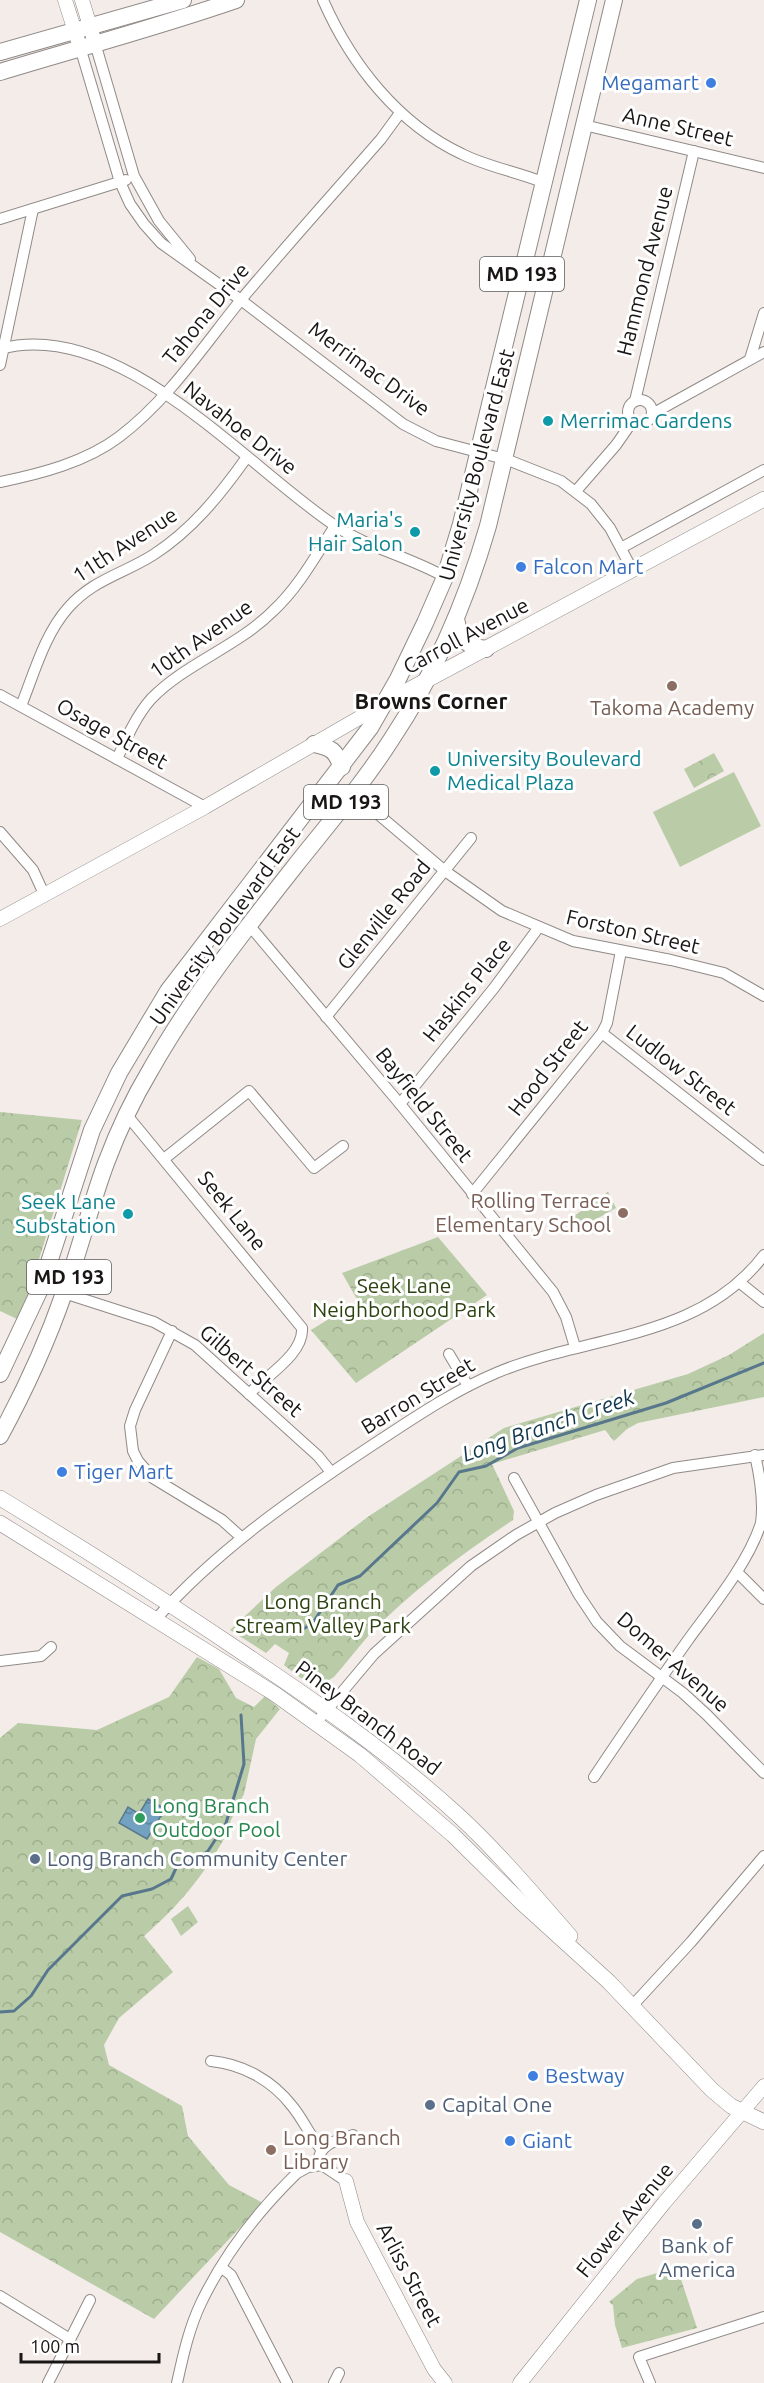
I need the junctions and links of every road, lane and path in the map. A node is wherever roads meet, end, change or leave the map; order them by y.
1 (65, 0) edge
2 (82, 0) edge
3 (183, 0) edge
4 (236, 0) edge
5 (323, 0) edge
6 (588, 0) edge
7 (615, 0) edge
8 (82, 28) junction
9 (87, 45) junction
10 (0, 52) edge
11 (0, 72) edge
12 (400, 113) junction
13 (584, 124) junction
14 (694, 151) junction
15 (764, 168) edge
16 (134, 176) junction
17 (120, 182) junction
18 (544, 183) junction
19 (564, 208) junction
20 (33, 209) junction
21 (0, 219) edge
22 (196, 266) junction
23 (241, 300) junction
24 (764, 313) edge
25 (763, 327) edge
26 (2, 349) edge
27 (764, 352) edge
28 (750, 360) junction
29 (0, 365) edge
30 (166, 394) junction
31 (635, 401) junction
32 (652, 414) junction
33 (632, 422) junction
34 (478, 452) junction
35 (247, 457) junction
36 (503, 459) junction
37 (764, 470) edge
38 (0, 482) edge
39 (576, 491) junction
40 (764, 499) edge
41 (335, 526) junction
42 (621, 548) junction
43 (633, 571) junction
44 (446, 577) junction
45 (456, 619) junction
46 (486, 649) junction
47 (426, 681) junction
48 (0, 695) edge
49 (386, 702) junction
50 (21, 706) junction
51 (314, 744) junction
52 (117, 759) junction
53 (342, 767) junction
54 (353, 793) junction
55 (205, 807) junction
56 (0, 832) edge
57 (471, 838) dead end
58 (445, 871) junction
59 (44, 894) junction
60 (0, 919) edge
61 (249, 925) junction
62 (539, 927) junction
63 (621, 951) junction
64 (764, 996) edge
65 (326, 1017) junction
66 (602, 1033) junction
67 (400, 1104) junction
68 (126, 1114) junction
69 (343, 1146) dead end
70 (164, 1159) junction
71 (764, 1160) edge
72 (472, 1194) junction
73 (764, 1255) edge
74 (739, 1282) junction
75 (64, 1293) junction
76 (764, 1302) edge
77 (172, 1331) junction
78 (575, 1347) junction
79 (449, 1354) dead end
80 (0, 1374) edge
81 (468, 1386) junction
82 (249, 1394) junction
83 (0, 1436) edge
84 (760, 1455) edge
85 (331, 1472) junction
86 (514, 1478) dead end
87 (0, 1498) edge
88 (0, 1523) edge
89 (538, 1523) junction
90 (241, 1538) junction
91 (737, 1572) junction
92 (764, 1599) edge
93 (170, 1603) junction
94 (156, 1619) junction
95 (51, 1647) dead end
96 (0, 1661) edge
97 (661, 1678) junction
98 (327, 1708) junction
99 (316, 1723) junction
100 (764, 1773) edge
101 (594, 1777) dead end
102 (764, 1856) edge
103 (527, 1897) junction
104 (633, 2005) junction
105 (211, 2061) dead end
106 (764, 2086) edge
107 (743, 2112) junction
108 (764, 2122) edge
109 (353, 2135) dead end
110 (321, 2150) junction
111 (322, 2165) junction
112 (346, 2181) joint
113 (222, 2268) junction
114 (0, 2296) edge
115 (90, 2300) dead end
116 (764, 2317) edge
117 (70, 2339) junction
118 (48, 2383) edge
119 (177, 2383) edge
120 (287, 2383) edge
121 (445, 2383) edge
122 (520, 2383) edge
123 (650, 2383) edge

1 - 8 street, Merrimac Drive
2 - 8 street, Merrimac Drive
3 - 8 main road
4 - 9 main road
5 - 12 street
6 - 18 main road, University Boulevard East / MD 193
7 - 13 main road, University Boulevard East / MD 193
8 - 9 street, Merrimac Drive
8 - 10 main road
9 - 11 main road
9 - 16 street, Merrimac Drive
9 - 17 street, Merrimac Drive
12 - 18 street
12 - 23 street, Tahona Drive
13 - 14 street, Anne Street
13 - 19 main road, University Boulevard East / MD 193
14 - 15 street, Anne Street
14 - 31 street, Hammond Avenue
16 - 17 street
16 - 22 street, Merrimac Drive
17 - 20 street
17 - 22 street, Merrimac Drive
18 - 19 main road
18 - 34 main road, University Boulevard East / MD 193
19 - 36 main road, University Boulevard East / MD 193
20 - 21 street
20 - 26 street
22 - 23 street, Merrimac Drive
23 - 30 street, Tahona Drive
23 - 34 street, Merrimac Drive
24 - 25 street
25 - 28 street
26 - 29 street
26 - 30 street, Navahoe Drive
27 - 28 street
28 - 32 street
30 - 35 street, Navahoe Drive
30 - 38 street, Tahona Drive
31 - 32 street
31 - 33 street
32 - 33 street
33 - 39 street
34 - 36 street, Merrimac Drive
34 - 44 main road, MD 193
35 - 41 street, Navahoe Drive
35 - 50 street, 11th Avenue
36 - 39 street, Merrimac Drive
36 - 45 main road, University Boulevard East / MD 193
37 - 42 street
39 - 42 street, Merrimac Drive
40 - 43 main road, Carroll Avenue
41 - 44 street, Navahoe Drive
41 - 52 street, 10th Avenue
42 - 43 street, Merrimac Drive
43 - 46 main road, Carroll Avenue
44 - 49 main road, MD 193
45 - 46 main road
45 - 47 main road, University Boulevard East / MD 193
46 - 47 main road, Carroll Avenue
47 - 49 main road, Carroll Avenue
47 - 54 main road, University Boulevard East / MD 193
48 - 50 street, Osage Street
49 - 51 street, Carroll Avenue
49 - 53 main road, University Boulevard East / MD 193
50 - 52 street, Osage Street
51 - 53 main road
51 - 55 street, Carroll Avenue
52 - 55 street, Osage Street
53 - 80 main road, University Boulevard East / MD 193
54 - 58 street, Forston Street
54 - 61 main road, University Boulevard East / MD 193
55 - 59 street, Carroll Avenue
56 - 59 street
57 - 58 street, Glenville Road
58 - 62 street, Forston Street
58 - 65 street, Glenville Road
59 - 60 street, Carroll Avenue
61 - 65 street, Bayfield Street
61 - 68 main road, University Boulevard East / MD 193
62 - 63 street, Forston Street
62 - 67 street, Haskins Place
63 - 64 street, Forston Street
63 - 66 street, Hood Street
65 - 67 street, Bayfield Street
66 - 71 street, Ludlow Street
66 - 72 street, Hood Street
67 - 72 street, Bayfield Street
68 - 70 street, Seek Lane
68 - 75 main road, University Boulevard East / MD 193
69 - 70 street
70 - 82 street, Seek Lane
72 - 78 street, Bayfield Street
73 - 74 street, Barron Street
74 - 76 street
74 - 78 street, Barron Street
75 - 77 street, Gilbert Street
75 - 83 main road, University Boulevard East / MD 193
77 - 82 street, Gilbert Street
77 - 90 street
78 - 81 street, Barron Street
79 - 81 street
81 - 85 street, Barron Street
82 - 85 street, Gilbert Street
84 - 89 street
84 - 91 street
85 - 90 street, Barron Street
86 - 89 street, Domer Avenue
87 - 93 main road, Piney Branch Road
88 - 94 main road, Piney Branch Road
89 - 97 street, Domer Avenue
89 - 98 street
90 - 93 street, Barron Street
91 - 92 street
91 - 97 street
93 - 94 street, Barron Street
93 - 98 main road, Piney Branch Road
94 - 99 main road, Piney Branch Road
95 - 96 street
97 - 100 street, Domer Avenue
97 - 101 street
98 - 99 street
98 - 103 main road, Piney Branch Road
99 - 103 main road, Piney Branch Road
102 - 104 street
103 - 104 main road, Piney Branch Road
104 - 107 main road, Piney Branch Road
105 - 110 street
106 - 107 street, Flower Avenue
107 - 108 main road, Piney Branch Road
107 - 122 street, Flower Avenue
109 - 110 street
110 - 111 street
111 - 112 street
111 - 113 street
112 - 121 street, Arliss Street
113 - 119 street
113 - 120 street
114 - 117 street
115 - 117 street
116 - 123 street
117 - 118 street

